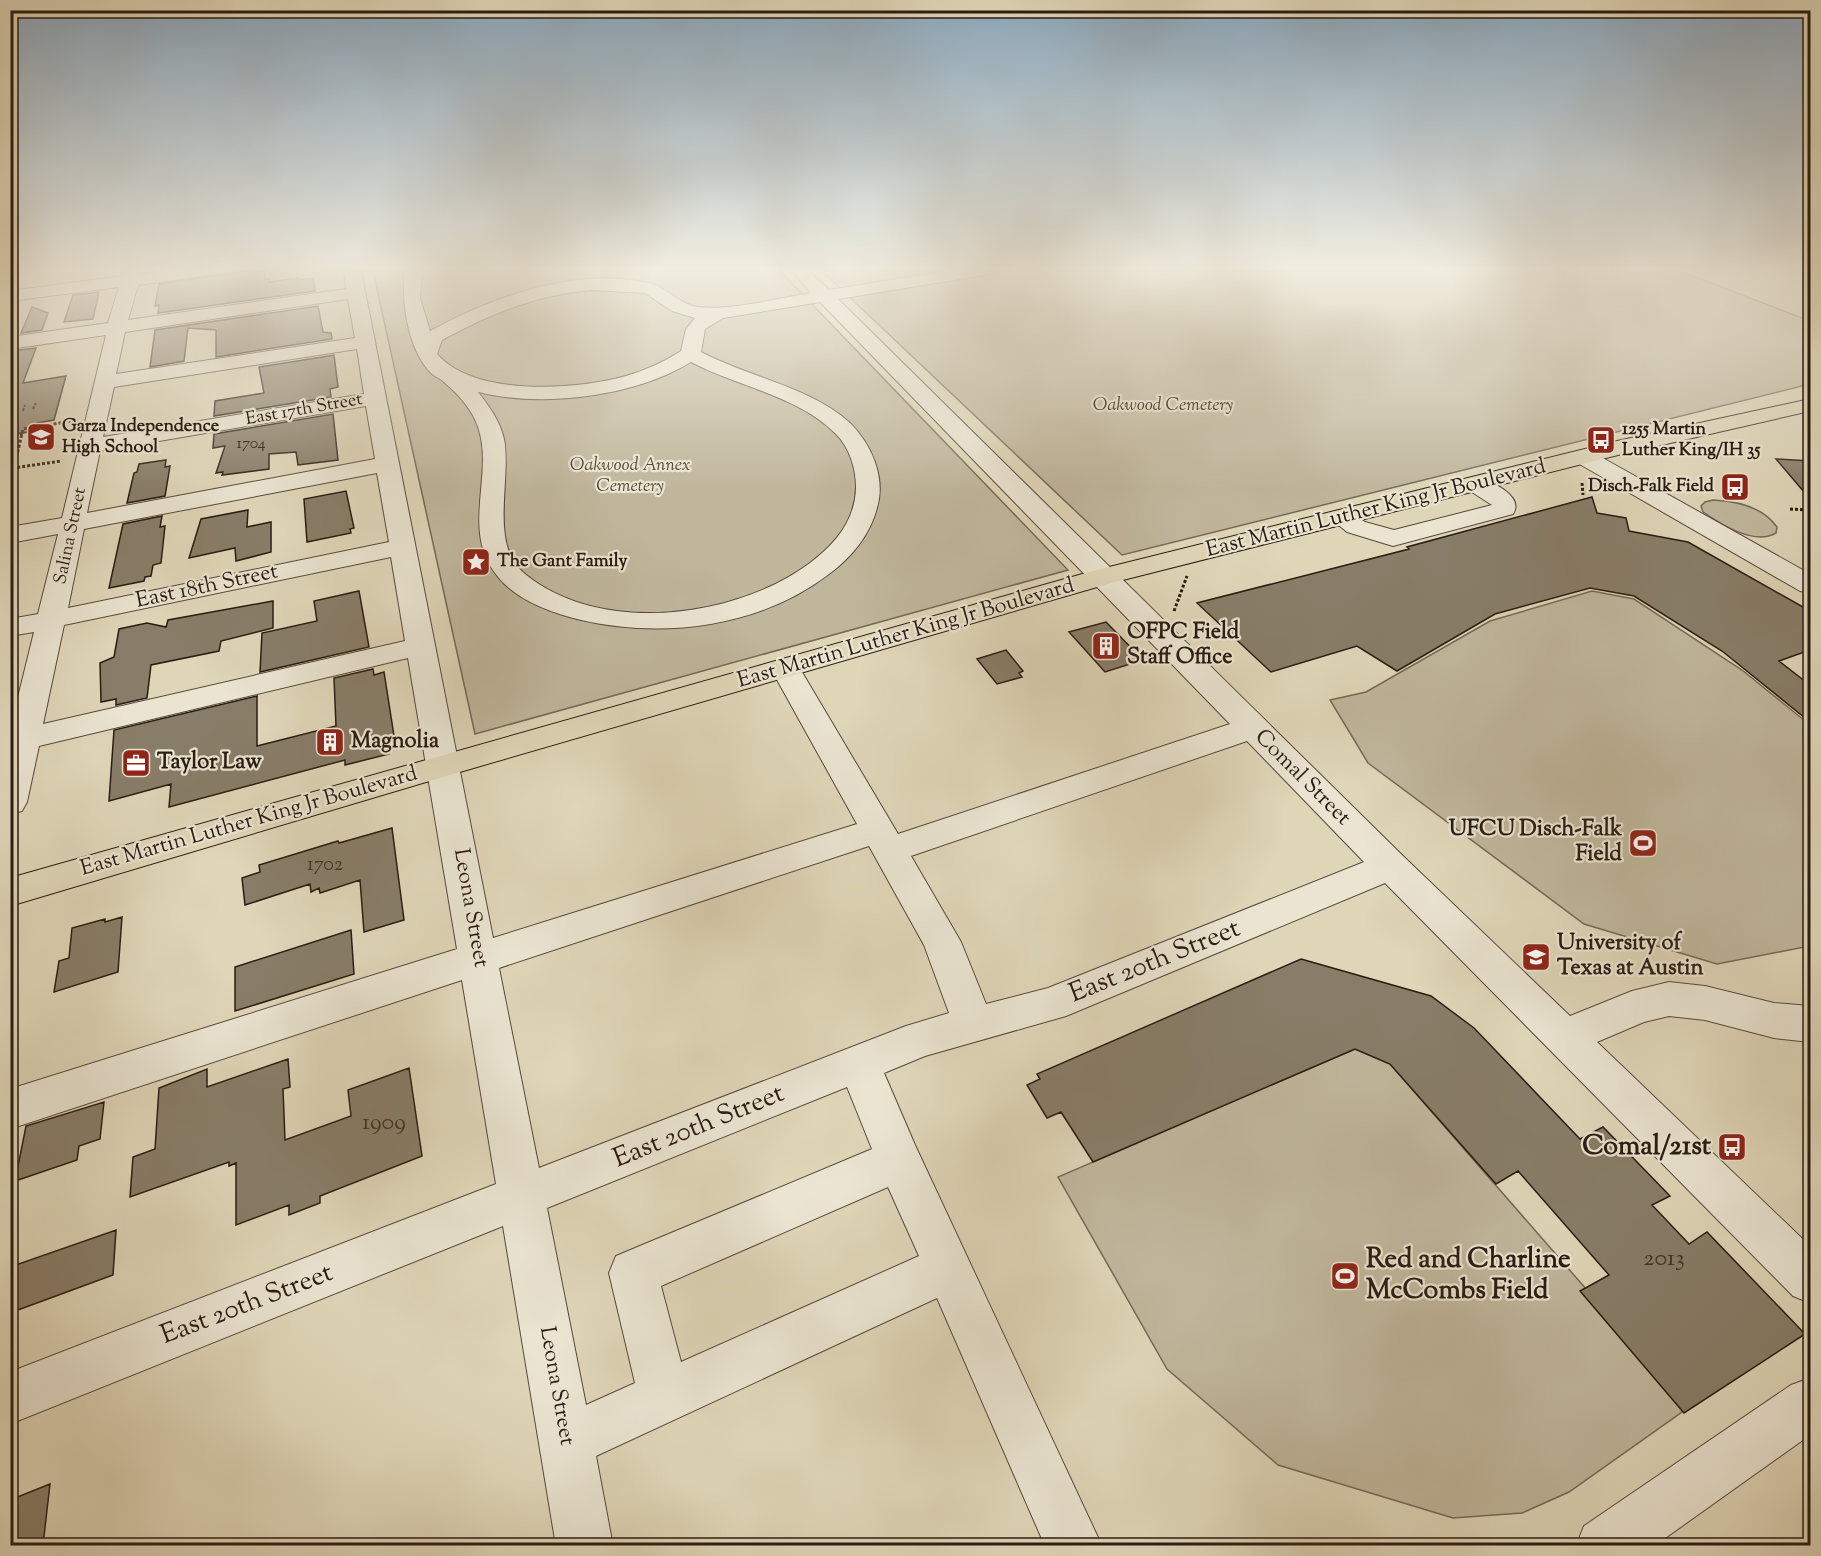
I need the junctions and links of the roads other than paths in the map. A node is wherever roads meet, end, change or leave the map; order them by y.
1 (113, 344) edge
2 (355, 344) edge
3 (366, 344) edge
4 (425, 344) edge
5 (430, 344) edge
6 (692, 344) edge
7 (873, 344) edge
8 (690, 354) junction
9 (428, 355) junction
10 (452, 378) junction
11 (104, 382) junction
12 (376, 398) junction
13 (1810, 405) edge
14 (91, 446) junction
15 (1584, 457) junction
16 (388, 464) junction
17 (1475, 484) junction
18 (1341, 518) junction
19 (73, 523) junction
20 (10, 535) edge
21 (403, 547) junction
22 (1102, 577) junction
23 (1810, 585) edge
24 (52, 619) junction
25 (10, 628) edge
26 (422, 645) junction
27 (786, 669) junction
28 (1253, 728) junction
29 (18, 741) edge
30 (444, 765) junction
31 (10, 802) edge
32 (883, 840) junction
33 (1390, 866) junction
34 (10, 892) edge
35 (479, 958) junction
36 (1810, 1024) edge
37 (974, 1025) junction
38 (1564, 1036) junction
39 (859, 1064) junction
40 (10, 1109) edge
41 (899, 1160) junction
42 (522, 1197) junction
43 (948, 1268) junction
44 (1810, 1279) edge
45 (664, 1396) junction
46 (10, 1398) edge
47 (1810, 1404) edge
48 (566, 1442) junction
49 (585, 1545) edge
50 (1074, 1545) edge
51 (1604, 1545) edge

1 - 11 street, Salina Street
2 - 11 street
3 - 12 street, Leona Street
4 - 9 street
5 - 9 street
6 - 8 street
7 - 22 street, Comal Street
8 - 10 street
8 - 10 street
9 - 10 street
11 - 14 street, Salina Street
12 - 14 street, East 17th Street
12 - 16 street, Leona Street
13 - 15 main road, East Martin Luther King Jr Boulevard
14 - 19 street, Salina Street
15 - 17 main road, East Martin Luther King Jr Boulevard
15 - 23 street
16 - 19 street
16 - 21 street, Leona Street
17 - 18 main road, East Martin Luther King Jr Boulevard
17 - 18 street
18 - 22 main road, East Martin Luther King Jr Boulevard
19 - 20 street
19 - 24 street, Salina Street
21 - 24 street, East 18th Street
21 - 26 street, Leona Street
22 - 27 main road, East Martin Luther King Jr Boulevard
22 - 28 street, Comal Street
24 - 25 street, East 18th Street
24 - 29 street, Salina Street
26 - 29 street
26 - 30 street, Leona Street
27 - 30 main road, East Martin Luther King Jr Boulevard
27 - 32 street
28 - 32 street
28 - 33 street, Comal Street
29 - 31 street, Salina Street
30 - 34 main road, East Martin Luther King Jr Boulevard
30 - 35 street, Leona Street
32 - 35 street
32 - 37 street
33 - 37 street, East 20th Street
33 - 38 street, Comal Street
35 - 40 street
35 - 42 street, Leona Street
36 - 38 street
37 - 39 street, East 20th Street
38 - 44 street, Comal Street
39 - 41 street
39 - 42 street, East 20th Street
41 - 43 street
41 - 45 street
42 - 46 street, East 20th Street
42 - 48 street, Leona Street
43 - 45 street
43 - 50 street
45 - 48 street
47 - 51 street
48 - 49 street, Leona Street

